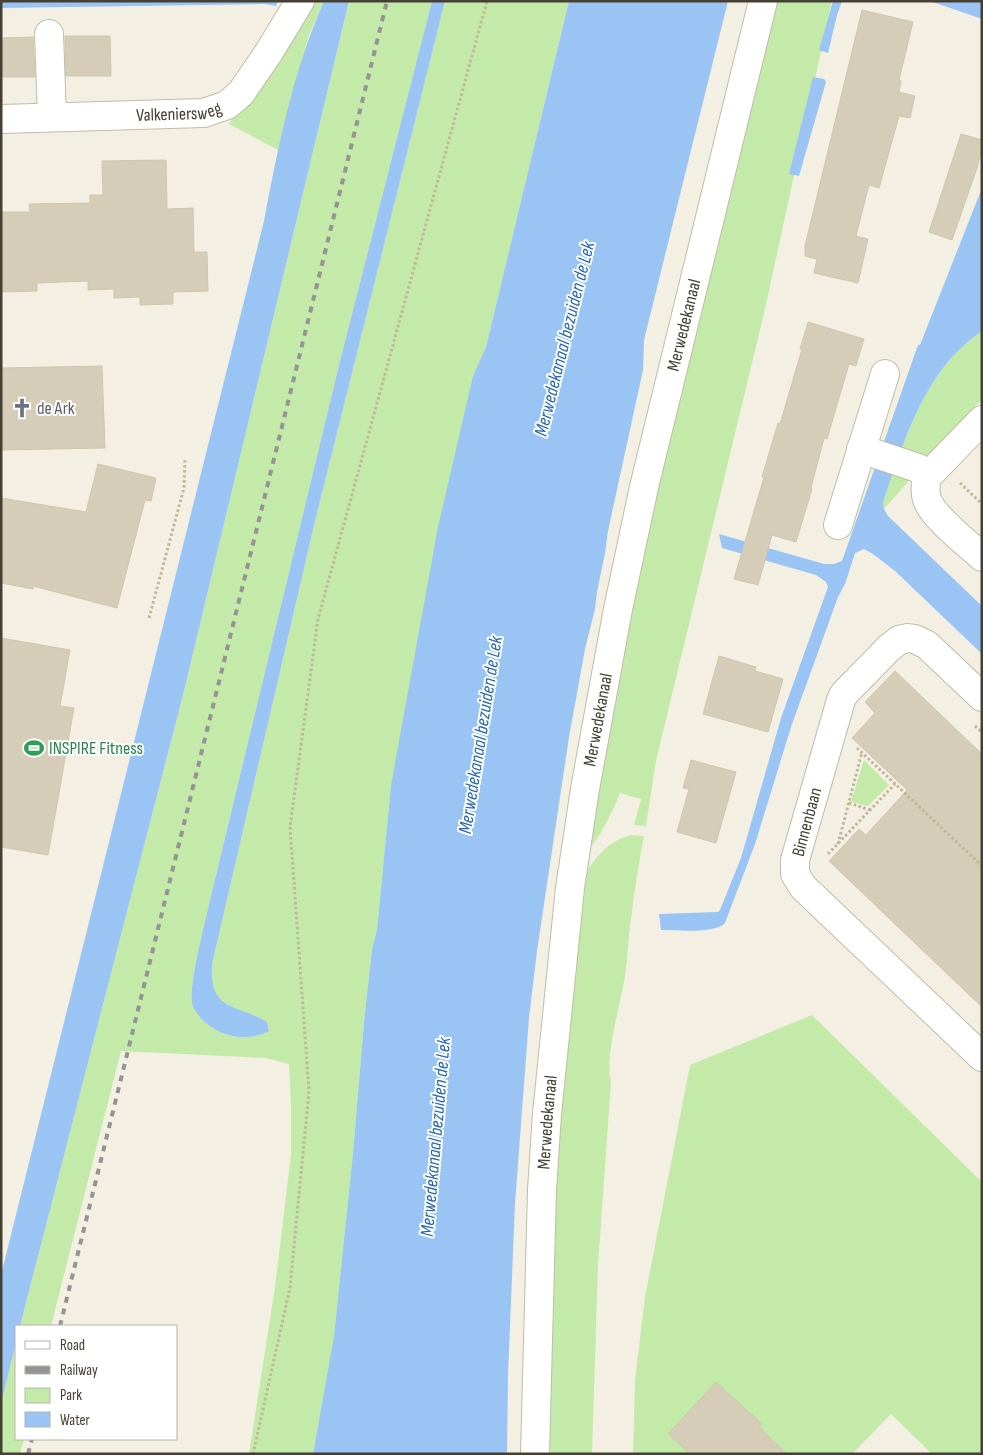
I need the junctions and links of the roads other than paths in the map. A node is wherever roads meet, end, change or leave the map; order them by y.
1 (300, 1) edge
2 (763, 1) edge
3 (49, 34) dead end
4 (52, 117) junction
5 (1, 118) edge
6 (885, 374) dead end
7 (982, 420) edge
8 (867, 451) junction
9 (918, 472) junction
10 (838, 525) dead end
11 (982, 557) edge
12 (982, 697) edge
13 (982, 1057) edge
14 (535, 1454) edge

1 - 4 street, Valkeniersweg
2 - 14 street, Merwedekanaal
3 - 4 street
4 - 5 street, Valkeniersweg
6 - 8 street
7 - 9 street
8 - 9 street
8 - 10 street
9 - 11 street
12 - 13 street, Binnenbaan

